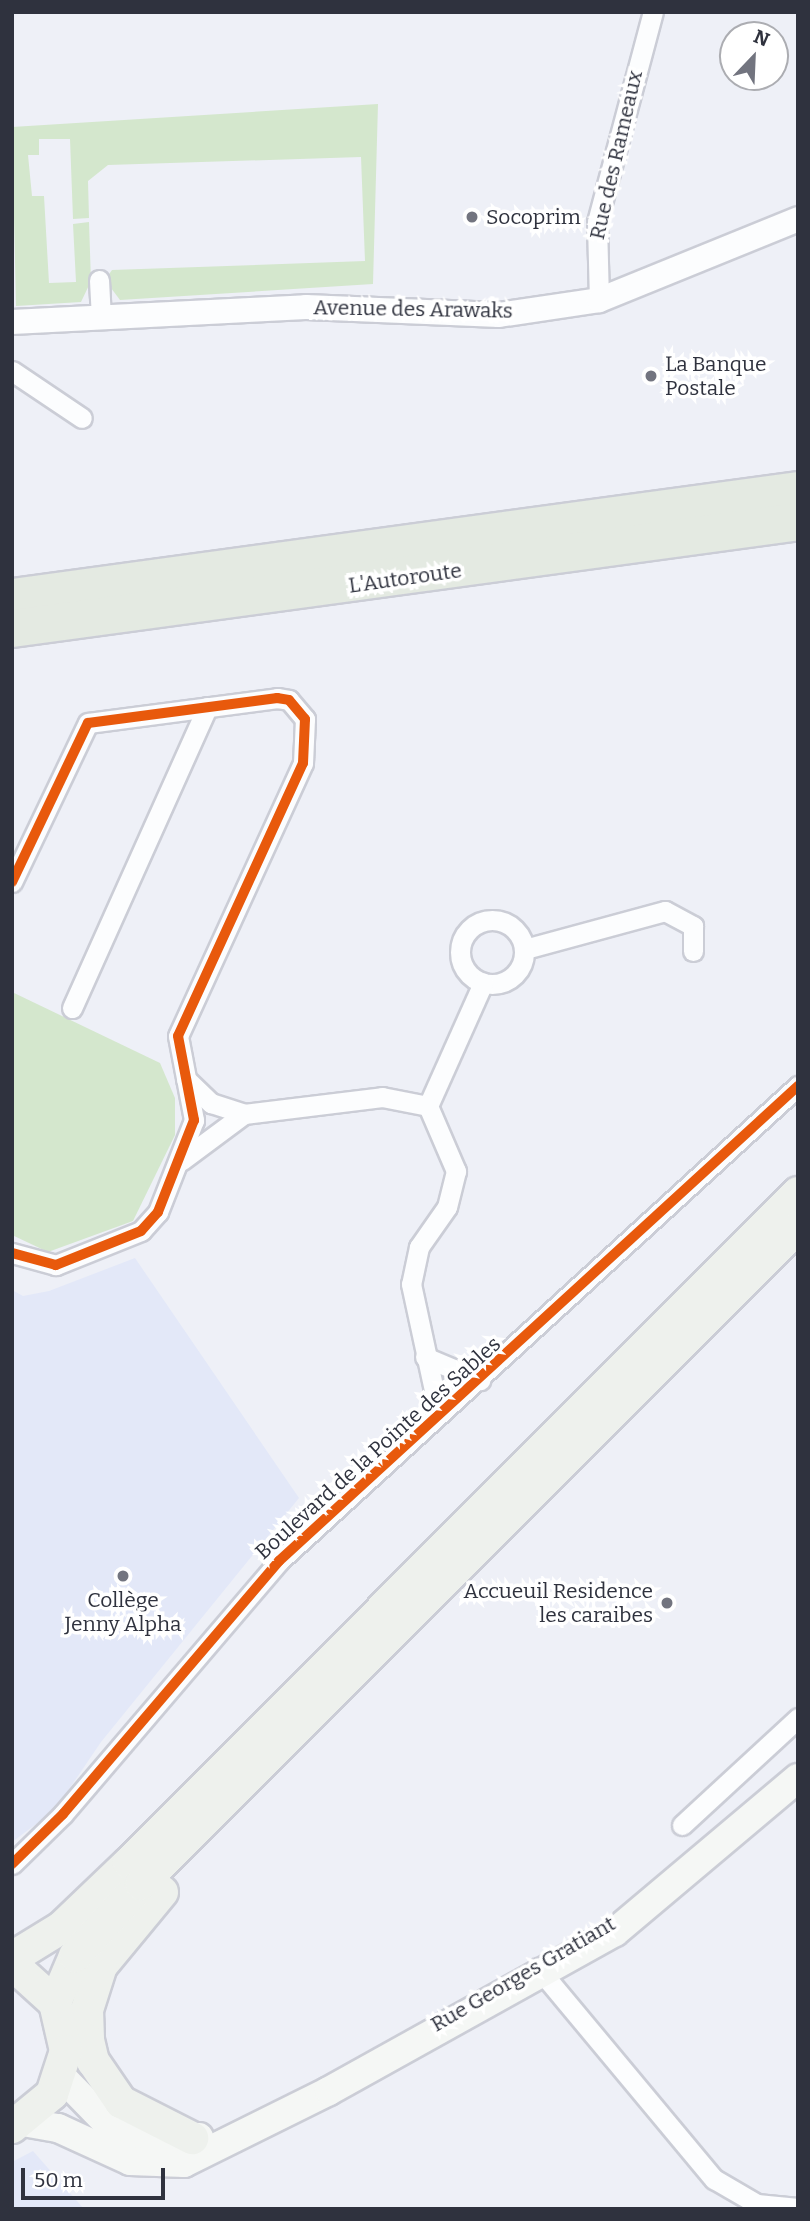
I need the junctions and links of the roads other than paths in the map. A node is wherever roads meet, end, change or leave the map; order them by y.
1 (653, 12) edge
2 (798, 219) edge
3 (99, 280) dead end
4 (599, 300) junction
5 (101, 316) junction
6 (12, 322) edge
7 (12, 371) edge
8 (82, 418) dead end
9 (798, 490) edge
10 (798, 521) edge
11 (12, 597) edge
12 (12, 628) edge
13 (207, 707) junction
14 (12, 882) edge
15 (525, 949) junction
16 (693, 951) dead end
17 (483, 984) junction
18 (72, 1008) dead end
19 (187, 1079) junction
20 (798, 1086) edge
21 (428, 1106) junction
22 (244, 1114) junction
23 (181, 1161) junction
24 (798, 1193) edge
25 (798, 1227) edge
26 (12, 1253) edge
27 (425, 1357) junction
28 (480, 1380) junction
29 (439, 1415) junction
30 (322, 1704) junction
31 (798, 1718) edge
32 (798, 1769) edge
33 (798, 1777) edge
34 (682, 1825) dead end
35 (12, 1864) edge
36 (12, 1958) edge
37 (12, 1964) edge
38 (540, 1971) junction
39 (55, 2003) junction
40 (61, 2076) junction
41 (18, 2124) edge
42 (212, 2138) junction
43 (736, 2203) edge
44 (798, 2208) edge

1 - 4 street, Rue des Rameaux
2 - 4 street, Avenue des Arawaks
3 - 5 street
4 - 5 street, Avenue des Arawaks
5 - 6 street, Avenue des Arawaks
7 - 8 street
9 - 11 highway, L'Autoroute
10 - 12 highway, L'Autoroute
13 - 14 street
13 - 18 street
13 - 19 street
15 - 16 street
15 - 17 street
15 - 17 street
17 - 21 street
19 - 22 street
19 - 23 street
20 - 28 street, Boulevard de la Pointe des Sables
21 - 22 street
21 - 27 street
22 - 23 street
23 - 26 street
24 - 36 main road
25 - 30 main road
27 - 28 street
27 - 29 street
28 - 29 street, Boulevard de la Pointe des Sables
29 - 35 street, Boulevard de la Pointe des Sables
30 - 39 main road
30 - 42 main road
31 - 34 street
32 - 38 main road, Rue Georges Gratiant
33 - 38 main road, Rue Georges Gratiant
37 - 39 main road
38 - 42 main road, Rue Georges Gratiant
38 - 43 street
39 - 40 main road
40 - 41 main road
40 - 42 main road
41 - 42 main road, Rue Georges Gratiant
43 - 44 street

